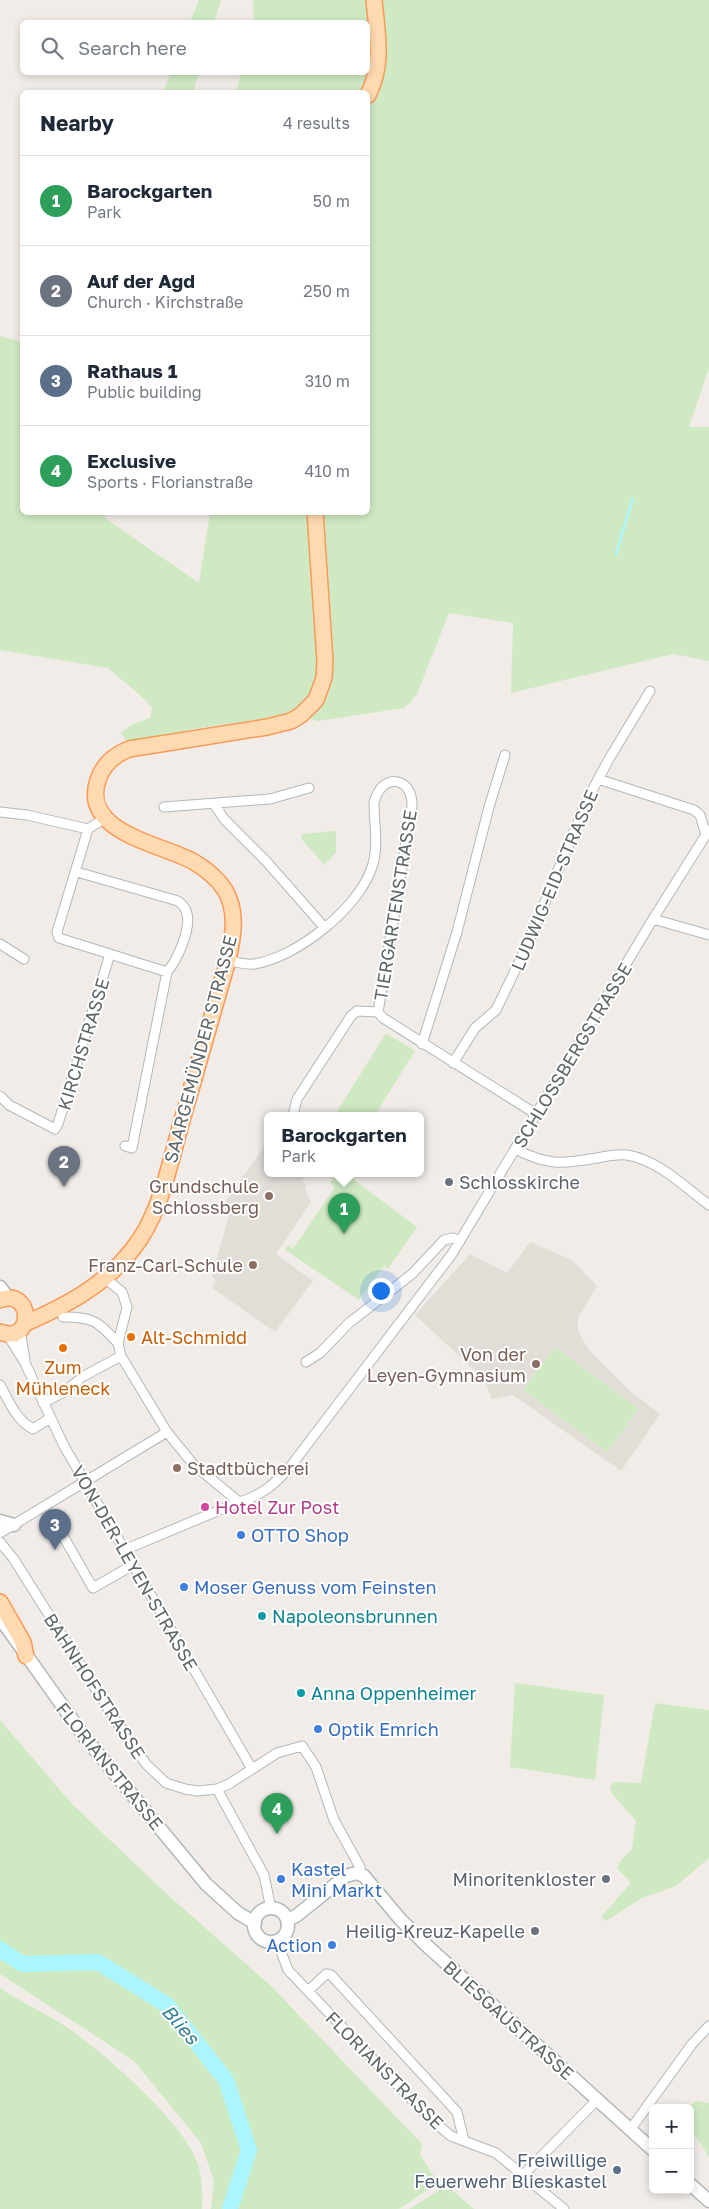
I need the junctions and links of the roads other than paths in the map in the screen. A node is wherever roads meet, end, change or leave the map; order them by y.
1 (374, 0) edge
2 (370, 90) edge
3 (315, 515) edge
4 (650, 691) dead end
5 (505, 754) dead end
6 (598, 779) junction
7 (309, 788) dead end
8 (214, 804) junction
9 (164, 807) dead end
10 (0, 812) edge
11 (105, 818) junction
12 (88, 829) junction
13 (707, 832) edge
14 (77, 872) junction
15 (653, 919) junction
16 (324, 927) junction
17 (709, 934) edge
18 (0, 944) edge
19 (110, 954) junction
20 (24, 959) dead end
21 (228, 960) junction
22 (167, 972) junction
23 (378, 1012) junction
24 (422, 1044) junction
25 (453, 1063) junction
26 (0, 1096) edge
27 (295, 1112) edge
28 (536, 1114) junction
29 (125, 1146) dead end
30 (516, 1149) junction
31 (709, 1204) edge
32 (460, 1241) junction
33 (106, 1278) junction
34 (3, 1295) edge
35 (24, 1308) junction
36 (58, 1313) junction
37 (13, 1330) edge
38 (118, 1343) junction
39 (121, 1356) junction
40 (306, 1362) dead end
41 (0, 1385) edge
42 (42, 1402) junction
43 (50, 1418) junction
44 (167, 1432) junction
45 (84, 1481) junction
46 (239, 1502) junction
47 (51, 1515) dead end
48 (0, 1524) edge
49 (14, 1525) junction
50 (0, 1533) edge
51 (0, 1542) edge
52 (124, 1550) junction
53 (133, 1565) junction
54 (0, 1602) edge
55 (0, 1618) edge
56 (26, 1656) junction
57 (252, 1769) junction
58 (217, 1789) junction
59 (361, 1874) junction
60 (337, 1884) junction
61 (371, 1884) junction
62 (271, 1909) junction
63 (287, 1920) junction
64 (255, 1923) junction
65 (277, 1941) junction
66 (308, 1991) junction
67 (709, 2026) edge
68 (597, 2100) junction
69 (630, 2130) junction
70 (464, 2142) junction
71 (652, 2149) edge
72 (522, 2176) junction
73 (694, 2188) edge
74 (709, 2201) edge
75 (564, 2209) edge

1 - 2 main road
3 - 11 main road
4 - 6 street, LUDWIG-EID-STRASSE
5 - 24 street
6 - 13 street
6 - 25 street, LUDWIG-EID-STRASSE
7 - 8 street
8 - 9 street
8 - 16 street
10 - 12 street
11 - 12 street
11 - 21 main road, SAARGEMÜNDER STRASSE
12 - 14 street, KIRCHSTRASSE
13 - 15 street, SCHLOSSBERGSTRASSE
14 - 19 street, KIRCHSTRASSE
14 - 22 street
15 - 17 street
15 - 28 street, SCHLOSSBERGSTRASSE
16 - 21 street, TIERGARTENSTRASSE
16 - 23 street, TIERGARTENSTRASSE
18 - 20 street
19 - 22 street, KIRCHSTRASSE
19 - 26 street, KIRCHSTRASSE
21 - 33 main road, SAARGEMÜNDER STRASSE
22 - 29 street
23 - 24 street, TIERGARTENSTRASSE
23 - 27 street
24 - 25 street, TIERGARTENSTRASSE
25 - 28 street, TIERGARTENSTRASSE
28 - 30 street, SCHLOSSBERGSTRASSE
30 - 31 street
30 - 32 street, SCHLOSSBERGSTRASSE
32 - 40 street
32 - 46 street, SCHLOSSBERGSTRASSE
33 - 36 main road, SAARGEMÜNDER STRASSE
33 - 38 street
34 - 35 main road
35 - 36 main road, SAARGEMÜNDER STRASSE
35 - 37 main road
36 - 37 main road, SAARGEMÜNDER STRASSE
36 - 38 street
37 - 42 street, VON-DER-LEYEN-STRASSE
38 - 39 street
39 - 42 street
39 - 44 street
41 - 43 street
42 - 43 street, VON-DER-LEYEN-STRASSE
43 - 45 street, VON-DER-LEYEN-STRASSE
44 - 45 street
44 - 46 street
45 - 49 street
45 - 52 street, VON-DER-LEYEN-STRASSE
46 - 52 street, SCHLOSSBERGSTRASSE
47 - 53 street
48 - 49 main road
49 - 50 street
51 - 58 street, BAHNHOFSTRASSE
52 - 53 street, VON-DER-LEYEN-STRASSE
53 - 57 street, VON-DER-LEYEN-STRASSE
54 - 56 main road
55 - 56 main road, FLORIANSTRASSE
56 - 64 main road, FLORIANSTRASSE
57 - 58 street
57 - 59 street, BLIESGAUSTRASSE
58 - 62 street
59 - 60 main road
59 - 61 main road, BLIESGAUSTRASSE
60 - 61 main road
60 - 63 main road
61 - 68 main road, BLIESGAUSTRASSE
62 - 63 main road
62 - 64 main road
63 - 65 main road
64 - 65 main road
65 - 66 street, FLORIANSTRASSE
66 - 70 street, FLORIANSTRASSE
66 - 70 street
67 - 69 street
68 - 69 main road, BLIESGAUSTRASSE
68 - 72 street
69 - 71 main road, BLIESGAUSTRASSE
70 - 72 street, FLORIANSTRASSE
72 - 75 street, FLORIANSTRASSE
73 - 74 main road

